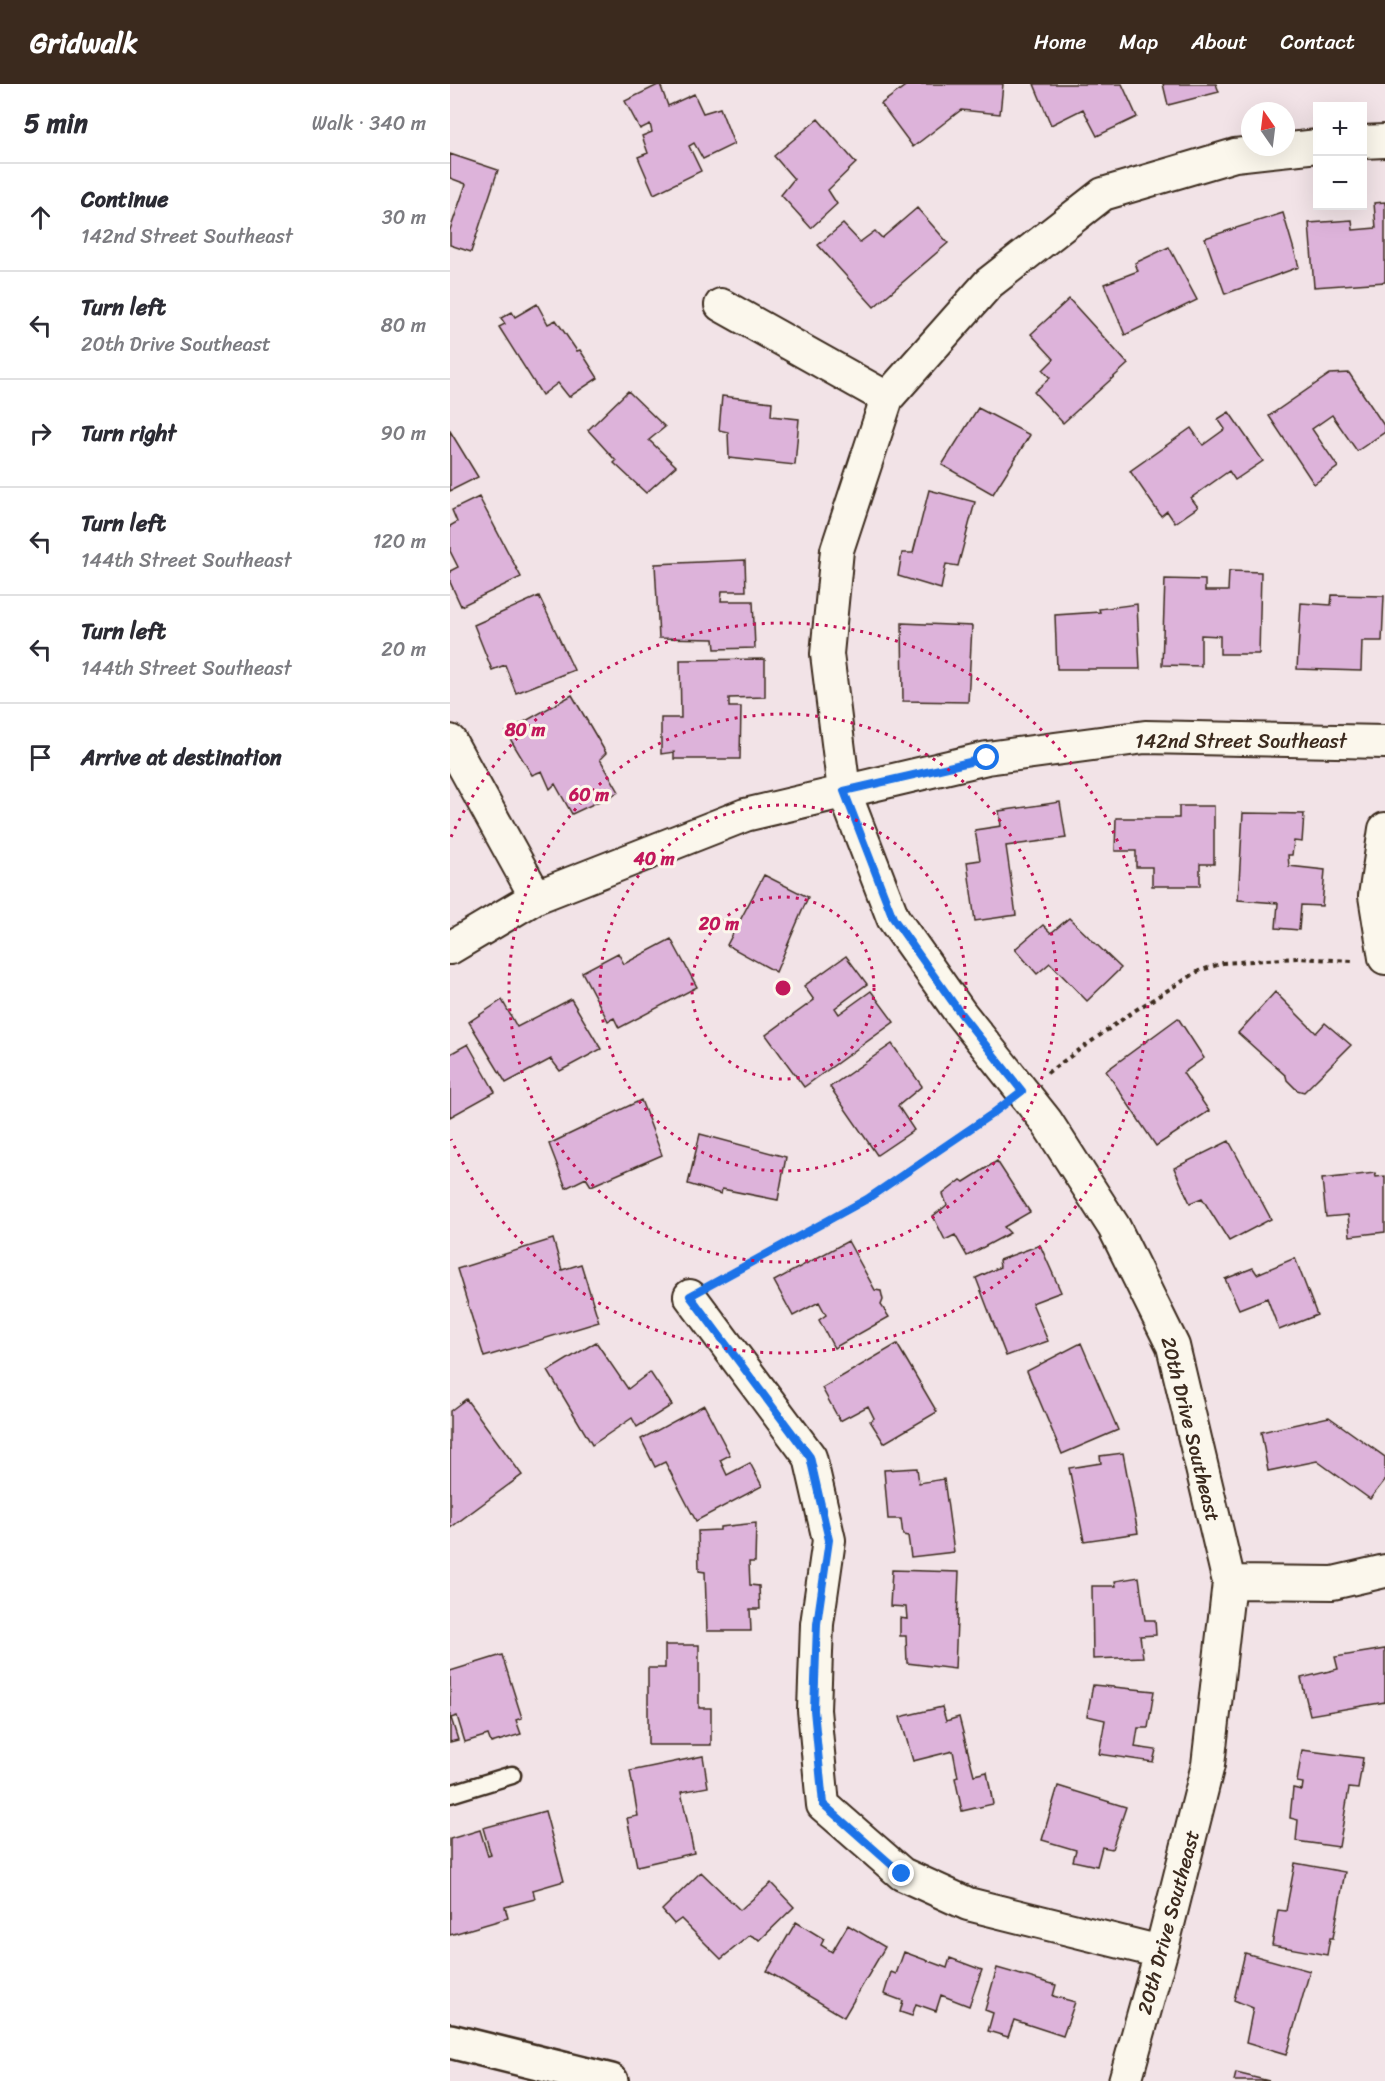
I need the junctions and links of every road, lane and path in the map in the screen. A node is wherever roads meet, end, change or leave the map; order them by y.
1 (1385, 141) edge
2 (1367, 142) edge
3 (1313, 146) edge
4 (721, 305) dead end
5 (887, 398) junction
6 (450, 741) edge
7 (1385, 742) edge
8 (844, 791) junction
9 (1385, 829) edge
10 (537, 897) junction
11 (450, 948) edge
12 (1374, 959) edge
13 (1022, 1091) junction
14 (690, 1296) joint
15 (1385, 1570) edge
16 (1229, 1582) junction
17 (512, 1775) dead end
18 (450, 1794) edge
19 (1161, 1952) junction
20 (450, 2041) edge
21 (611, 2081) edge
22 (1125, 2081) edge

1 - 2 street
3 - 5 street
4 - 5 street
5 - 8 street, 20th Drive Southeast
6 - 10 street
7 - 8 street, 142nd Street Southeast
8 - 10 street, 142nd Street Southeast
8 - 13 street, 20th Drive Southeast
9 - 12 street
10 - 11 street, 142nd Street Southeast
12 - 13 path
13 - 14 path
13 - 16 street, 20th Drive Southeast
14 - 19 street
15 - 16 street
16 - 19 street, 20th Drive Southeast
17 - 18 lane
19 - 22 street, 20th Drive Southeast
20 - 21 street

